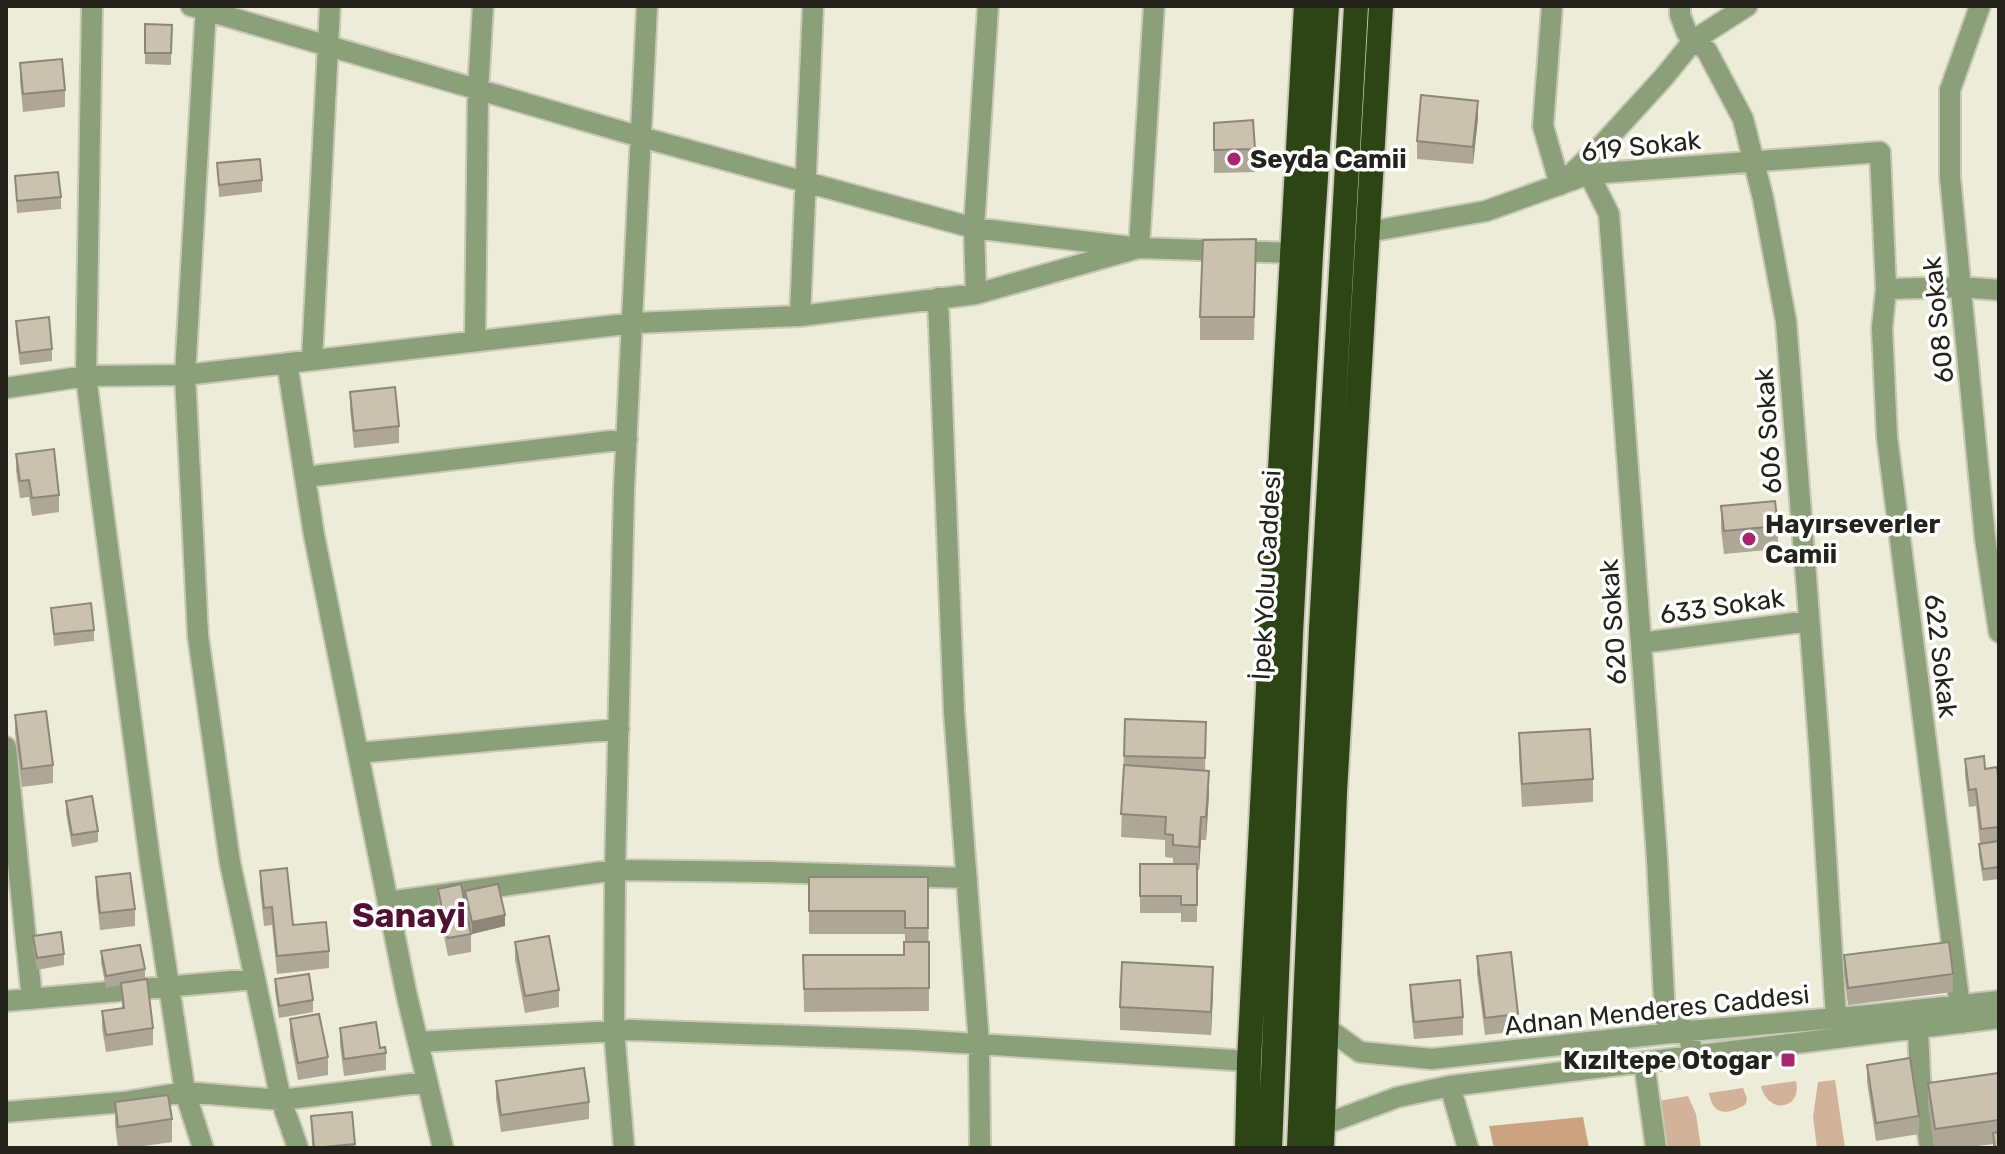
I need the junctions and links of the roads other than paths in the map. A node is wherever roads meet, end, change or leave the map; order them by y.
1 (92, 6) edge
2 (330, 6) edge
3 (483, 6) edge
4 (647, 6) edge
5 (813, 6) edge
6 (988, 6) edge
7 (1154, 6) edge
8 (1306, 6) edge
9 (1327, 6) edge
10 (1356, 6) edge
11 (1381, 6) edge
12 (1552, 6) edge
13 (1680, 6) edge
14 (1747, 6) edge
15 (1980, 6) edge
16 (201, 8) edge
17 (1694, 40) junction
18 (327, 47) junction
19 (478, 90) junction
20 (641, 137) junction
21 (1880, 152) joint
22 (1754, 161) junction
23 (1589, 174) junction
24 (805, 182) junction
25 (1560, 185) junction
26 (974, 228) junction
27 (1368, 232) junction
28 (1139, 248) junction
29 (1293, 253) junction
30 (1961, 287) junction
31 (1886, 289) junction
32 (1999, 290) edge
33 (976, 294) junction
34 (938, 298) junction
35 (800, 316) junction
36 (634, 323) junction
37 (475, 341) junction
38 (312, 360) junction
39 (287, 363) junction
40 (185, 375) junction
41 (86, 376) junction
42 (6, 388) edge
43 (627, 439) junction
44 (305, 477) junction
45 (1993, 548) edge
46 (1809, 621) junction
47 (1999, 632) edge
48 (1641, 643) junction
49 (619, 729) junction
50 (6, 747) edge
51 (358, 753) junction
52 (615, 870) junction
53 (967, 878) junction
54 (388, 902) junction
55 (255, 979) junction
56 (169, 987) junction
57 (32, 999) junction
58 (6, 1001) edge
59 (1999, 1001) edge
60 (1961, 1014) junction
61 (1836, 1018) junction
62 (1999, 1018) edge
63 (1916, 1019) junction
64 (1327, 1028) junction
65 (614, 1031) junction
66 (1689, 1031) junction
67 (418, 1042) junction
68 (979, 1044) junction
69 (1692, 1056) junction
70 (1249, 1061) junction
71 (1644, 1062) junction
72 (427, 1082) junction
73 (1450, 1086) junction
74 (185, 1092) junction
75 (281, 1100) junction
76 (6, 1112) edge
77 (1323, 1136) edge
78 (203, 1148) edge
79 (298, 1148) edge
80 (443, 1148) edge
81 (624, 1148) edge
82 (980, 1148) edge
83 (1247, 1148) edge
84 (1270, 1148) edge
85 (1299, 1148) edge
86 (1468, 1148) edge
87 (1656, 1148) edge
88 (1930, 1148) edge

1 - 41 street
2 - 18 street
3 - 19 street
4 - 20 street
5 - 24 street
6 - 26 street
7 - 28 street
8 - 29 highway
9 - 84 highway, İpek Yolu Caddesi
10 - 85 highway
11 - 27 highway
12 - 25 street
13 - 17 street, 606 Sokak
14 - 17 street
15 - 30 street, 608 Sokak
16 - 18 street
16 - 40 street
17 - 22 street, 606 Sokak
17 - 25 street
18 - 19 street
18 - 38 street
19 - 20 street
19 - 37 street
20 - 24 street
20 - 36 street
21 - 22 street, 619 Sokak
21 - 31 street, 622 Sokak
22 - 23 street, 619 Sokak
22 - 46 street, 606 Sokak
23 - 25 street, 619 Sokak
23 - 48 street, 620 Sokak
24 - 26 street
24 - 35 street
25 - 27 street, 619 Sokak
26 - 28 street
26 - 33 street
27 - 64 highway
28 - 29 street
28 - 33 street
29 - 70 highway
30 - 31 street
30 - 32 street
30 - 45 street, 608 Sokak
31 - 60 street, 622 Sokak
33 - 34 street
34 - 35 street
34 - 53 street
35 - 36 street
36 - 37 street
36 - 43 street
37 - 38 street
38 - 39 street
39 - 40 street
39 - 44 street
40 - 41 street
40 - 55 street
41 - 42 street
41 - 56 street
43 - 44 street
43 - 49 street
44 - 51 street
45 - 47 street, 608 Sokak
46 - 48 street, 633 Sokak
46 - 61 street, 606 Sokak
48 - 66 street, 620 Sokak
49 - 51 street
49 - 52 street
50 - 57 street
51 - 54 street
52 - 53 street
52 - 54 street
52 - 65 street
53 - 68 street
54 - 67 street
55 - 56 street
55 - 75 street
56 - 57 street
56 - 74 street
57 - 58 street
59 - 60 street, Adnan Menderes Caddesi
60 - 62 street, Adnan Menderes Caddesi
60 - 63 street, Adnan Menderes Caddesi
61 - 63 street, Adnan Menderes Caddesi
61 - 66 street, Adnan Menderes Caddesi
63 - 69 street, Adnan Menderes Caddesi
63 - 88 street
64 - 66 street, Adnan Menderes Caddesi
64 - 77 highway
65 - 67 street
65 - 68 street
65 - 81 street
66 - 69 street
67 - 72 street
68 - 70 street
68 - 82 street
69 - 71 street, Adnan Menderes Caddesi
70 - 83 highway
71 - 73 street, Adnan Menderes Caddesi
71 - 87 street
72 - 75 street
72 - 80 street
73 - 77 street, Adnan Menderes Caddesi
73 - 86 street
74 - 75 street
74 - 76 street
74 - 78 street
75 - 79 street

